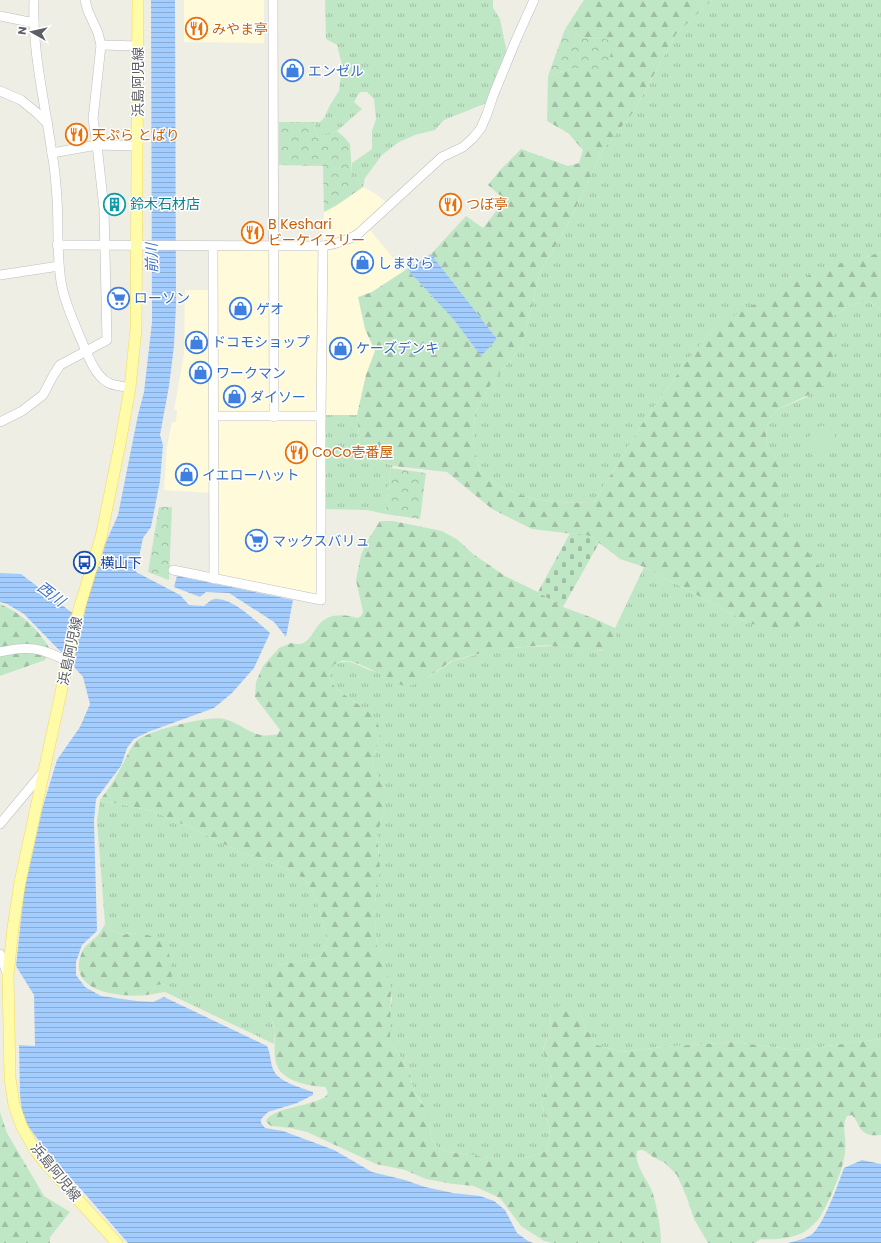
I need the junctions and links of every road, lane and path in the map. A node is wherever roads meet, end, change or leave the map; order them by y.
1 (34, 0) edge
2 (85, 0) edge
3 (138, 0) edge
4 (273, 0) edge
5 (534, 0) edge
6 (0, 16) edge
7 (34, 24) junction
8 (102, 46) junction
9 (138, 46) junction
10 (0, 91) edge
11 (48, 124) junction
12 (97, 145) junction
13 (137, 146) junction
14 (52, 153) junction
15 (57, 244) junction
16 (105, 246) junction
17 (141, 246) junction
18 (213, 246) junction
19 (274, 246) junction
20 (323, 246) junction
21 (59, 266) junction
22 (0, 275) edge
23 (86, 351) junction
24 (130, 388) junction
25 (214, 416) junction
26 (321, 416) junction
27 (274, 417) junction
28 (0, 422) edge
29 (173, 570) dead end
30 (214, 579) junction
31 (0, 652) edge
32 (67, 660) junction
33 (45, 770) junction
34 (0, 824) edge
35 (0, 954) edge
36 (8, 975) junction
37 (117, 1243) edge

1 - 7 street
2 - 8 street
3 - 9 main road, 浜島阿児線
4 - 19 street
5 - 20 street
6 - 7 street
7 - 11 street
8 - 9 street
8 - 12 street
9 - 13 main road, 浜島阿児線
10 - 11 street
11 - 14 street
12 - 13 street
12 - 14 street
12 - 16 street
13 - 17 main road, 浜島阿児線
14 - 15 street
15 - 16 street
15 - 21 street
16 - 17 street
16 - 23 street
17 - 18 street
17 - 24 main road, 浜島阿児線
18 - 19 street
18 - 25 street
19 - 20 street
19 - 27 street
20 - 26 street
21 - 22 street
21 - 23 street
23 - 24 street
23 - 28 street
24 - 32 main road, 浜島阿児線
25 - 27 street
25 - 30 street
26 - 27 street
26 - 30 street
29 - 30 street
31 - 32 street
32 - 33 main road, 浜島阿児線
33 - 34 street
33 - 36 main road, 浜島阿児線
35 - 36 street
36 - 37 main road, 浜島阿児線

